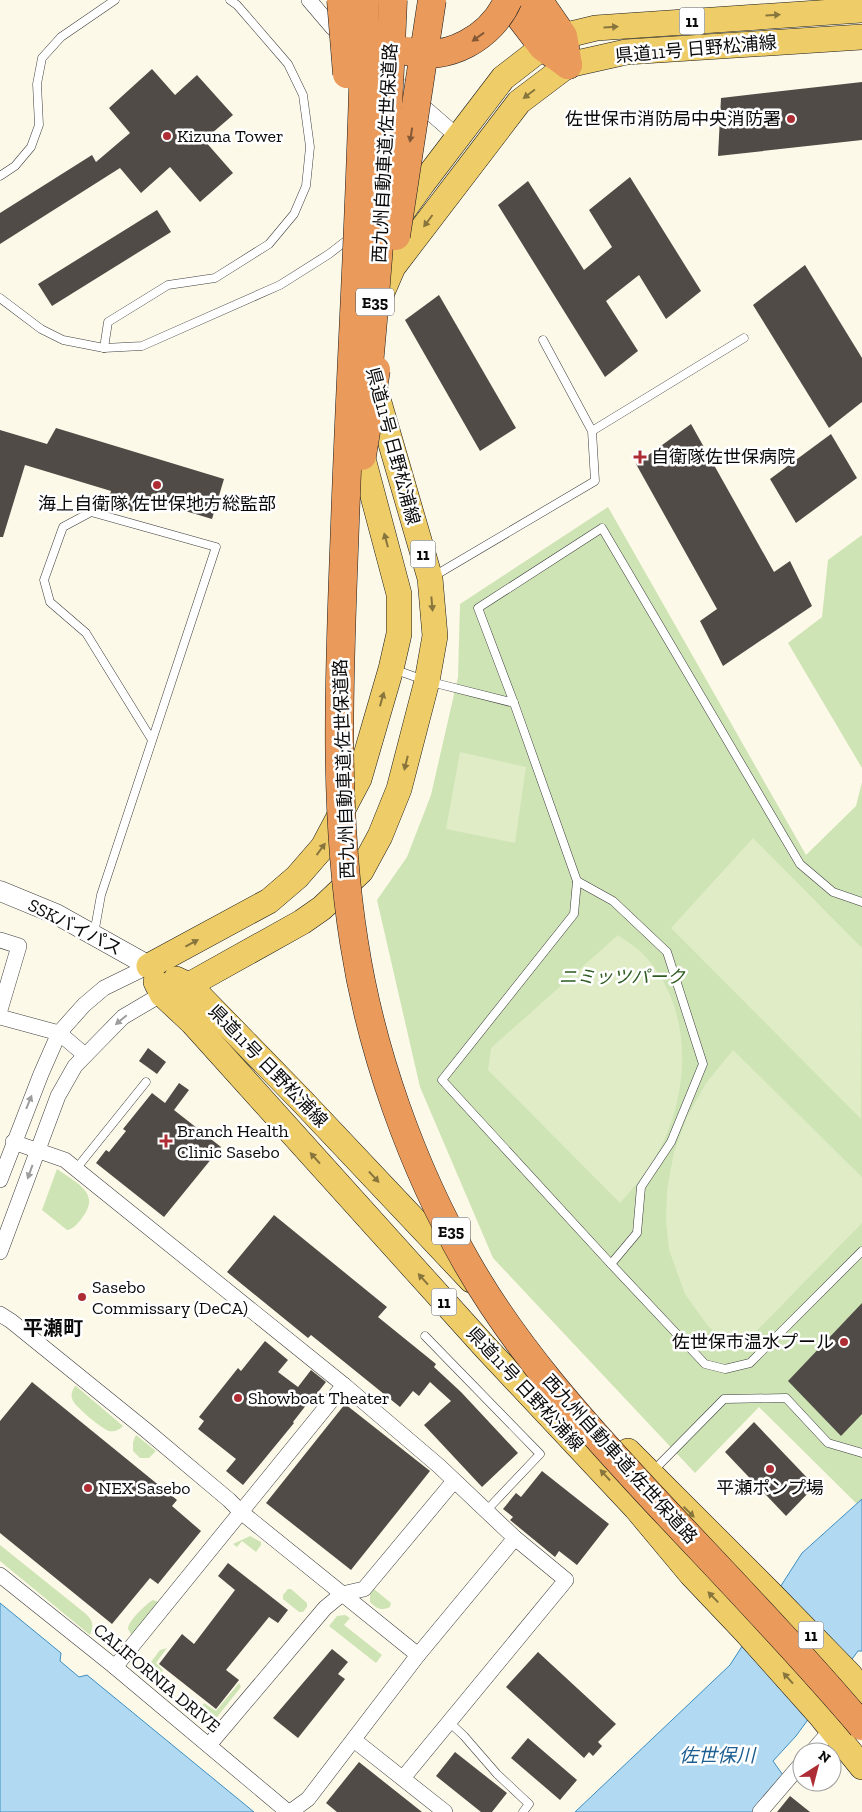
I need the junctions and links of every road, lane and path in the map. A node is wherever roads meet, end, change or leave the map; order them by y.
1 (115, 0) edge
2 (230, 0) edge
3 (309, 0) edge
4 (333, 0) edge
5 (341, 0) edge
6 (365, 0) edge
7 (393, 0) edge
8 (432, 0) edge
9 (507, 0) edge
10 (538, 0) edge
11 (820, 4) edge
12 (862, 10) edge
13 (862, 37) edge
14 (823, 40) junction
15 (553, 42) junction
16 (568, 65) junction
17 (458, 137) junction
18 (0, 176) edge
19 (422, 183) junction
20 (376, 219) dead end
21 (368, 224) dead end
22 (0, 298) edge
23 (744, 338) dead end
24 (543, 340) dead end
25 (104, 348) junction
26 (351, 365) junction
27 (592, 431) junction
28 (361, 462) junction
29 (430, 578) junction
30 (342, 603) junction
31 (391, 669) junction
32 (427, 681) junction
33 (514, 703) junction
34 (152, 740) junction
35 (577, 881) junction
36 (0, 891) edge
37 (862, 902) edge
38 (94, 934) junction
39 (0, 940) edge
40 (149, 966) junction
41 (189, 985) junction
42 (162, 994) junction
43 (0, 1010) edge
44 (0, 1017) edge
45 (59, 1033) junction
46 (84, 1055) junction
47 (146, 1082) dead end
48 (13, 1142) junction
49 (38, 1150) junction
50 (76, 1169) junction
51 (0, 1180) edge
52 (862, 1251) edge
53 (0, 1252) edge
54 (611, 1264) junction
55 (0, 1314) edge
56 (425, 1336) dead end
57 (344, 1385) junction
58 (862, 1453) edge
59 (650, 1474) junction
60 (454, 1481) junction
61 (486, 1511) junction
62 (241, 1512) junction
63 (514, 1538) junction
64 (0, 1575) edge
65 (342, 1594) junction
66 (418, 1655) junction
67 (115, 1667) junction
68 (858, 1686) edge
69 (449, 1722) junction
70 (826, 1722) junction
71 (862, 1726) edge
72 (354, 1740) junction
73 (817, 1742) edge
74 (209, 1745) junction
75 (862, 1767) edge
76 (792, 1775) edge
77 (403, 1778) junction
78 (289, 1812) edge
79 (444, 1812) edge
80 (523, 1812) edge
81 (760, 1812) edge

1 - 18 lane
2 - 25 lane
3 - 17 street
9 -> 4 highway, bridge
5 - 26 highway, bridge
6 - 26 highway, 西九州自動車道;佐世保道路 / E35, bridge
7 - 28 highway, 西九州自動車道;佐世保道路 / E35, bridge
8 -> 28 highway, bridge
9 - 15 highway
10 - 15 highway
11 - 12 main road, 県道11号 日野松浦線
11 - 14 main road
15 -> 11 main road, 県道11号 日野松浦線 / 11
13 - 14 main road, 県道11号 日野松浦線
14 - 16 main road, 県道11号 日野松浦線 / 11
15 - 16 highway
15 - 17 main road, 県道11号 日野松浦線 / 11
16 -> 29 main road, 県道11号 日野松浦線 / 11
17 - 19 main road, 県道11号 日野松浦線 / 11
19 - 20 lane
31 -> 19 main road, 県道11号 日野松浦線 / 11
21 - 25 lane
22 - 25 lane
23 - 27 lane
24 - 27 lane
26 - 30 highway, 西九州自動車道;佐世保道路 / E35, bridge
27 - 29 lane
28 - 30 highway, 西九州自動車道;佐世保道路 / E35, bridge
29 -> 32 main road, 県道11号 日野松浦線 / 11
30 - 71 highway, 西九州自動車道;佐世保道路 / E35, bridge
31 - 32 lane
40 -> 31 main road, 県道11号 日野松浦線 / 11
32 - 33 lane
32 -> 41 main road, 県道11号 日野松浦線 / 11
33 - 35 lane
33 - 37 lane
34 - 34 lane
34 - 38 lane
35 - 54 lane
35 - 54 lane
36 - 38 street, SSKバイパス
38 - 40 street, SSKバイパス
39 - 43 street
40 - 41 main road, 県道11号 日野松浦線 / 11
40 - 42 main road, 県道11号 日野松浦線 / 11
40 - 45 street
41 - 42 main road, 県道11号 日野松浦線 / 11
41 -> 59 main road, 県道11号 日野松浦線 / 11
42 -> 46 street
70 -> 42 main road, 県道11号 日野松浦線 / 11
44 - 45 street
45 - 46 street
48 -> 45 street
46 - 49 street
47 - 50 lane
48 - 49 street
48 - 51 street
49 - 50 street
49 -> 53 street
50 - 57 street
52 - 54 lane
55 - 62 street
56 - 61 lane
57 - 60 street
57 - 62 street
58 - 59 lane
59 -> 68 main road, 県道11号 日野松浦線 / 11
60 - 61 street
60 - 65 street
61 - 63 street
62 - 65 street
62 - 67 street
63 - 66 street
63 - 69 street
64 - 67 street, CALIFORNIA DRIVE
65 - 66 street
65 - 74 street
66 - 72 street
67 - 74 street, CALIFORNIA DRIVE
68 - 70 street
69 - 77 street
69 - 80 lane
70 - 73 street
70 - 75 main road, 県道11号 日野松浦線 / 11
72 - 77 street
72 - 78 street
74 - 78 street, CALIFORNIA DRIVE
76 - 81 street
77 - 79 street

